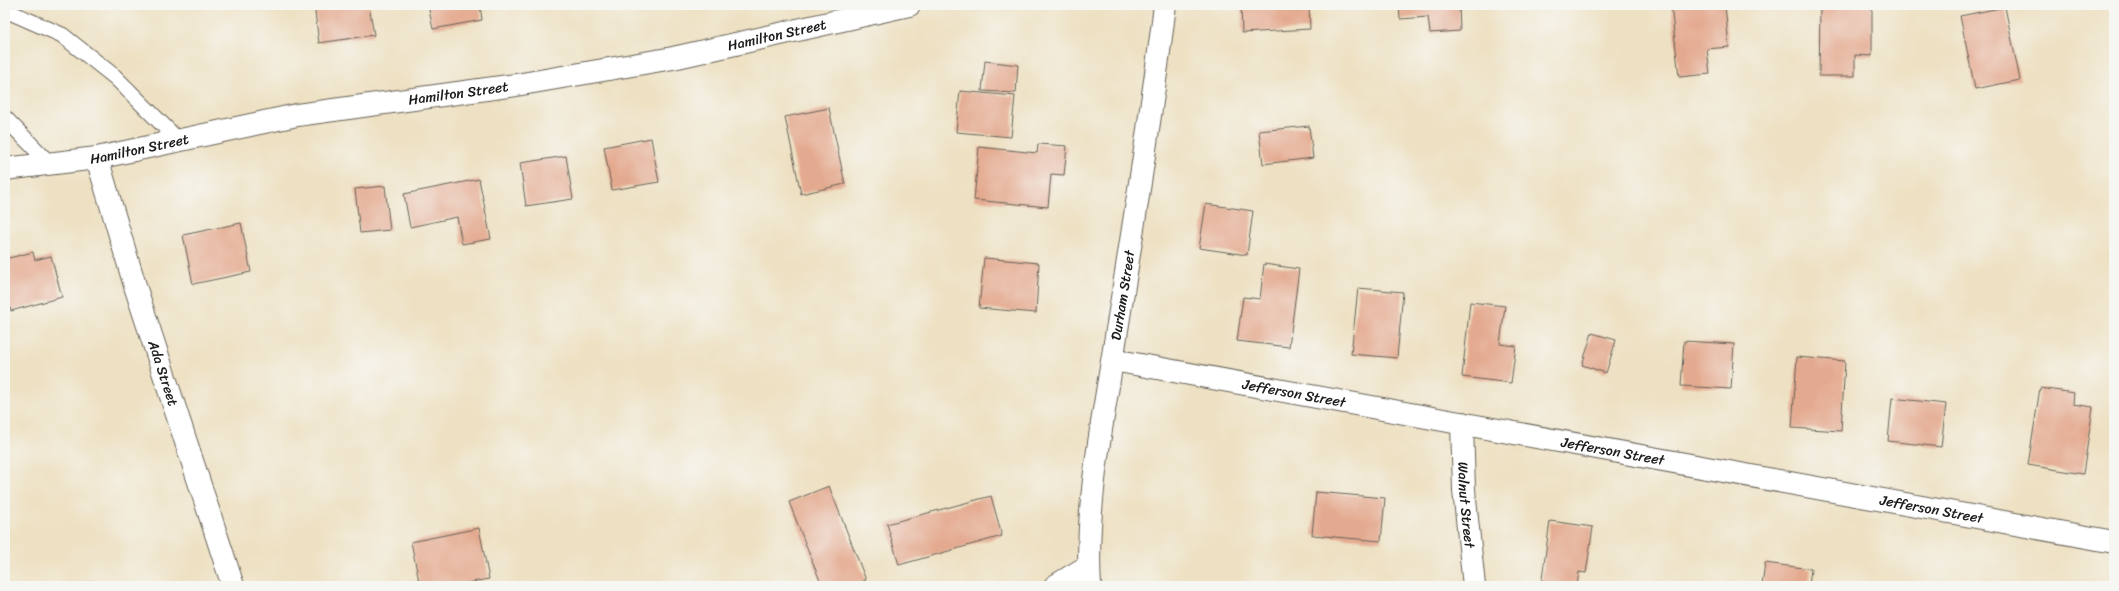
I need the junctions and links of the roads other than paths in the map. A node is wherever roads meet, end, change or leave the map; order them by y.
1 (910, 5) edge
2 (1165, 5) edge
3 (5, 10) edge
4 (5, 118) edge
5 (179, 140) junction
6 (97, 158) junction
7 (50, 164) junction
8 (5, 169) edge
9 (1113, 360) junction
10 (1462, 423) junction
11 (2114, 542) edge
12 (1089, 576) edge
13 (233, 586) edge
14 (1055, 586) edge
15 (1474, 586) edge

1 - 5 street, Hamilton Street
2 - 9 street, Durham Street
3 - 5 lane
4 - 7 lane
5 - 6 street, Hamilton Street
6 - 7 street, Hamilton Street
6 - 13 street, Ada Street
7 - 8 street, Hamilton Street
9 - 10 street, Jefferson Street
9 - 12 street, Durham Street
10 - 11 street, Jefferson Street
10 - 15 street, Walnut Street
12 - 14 street

